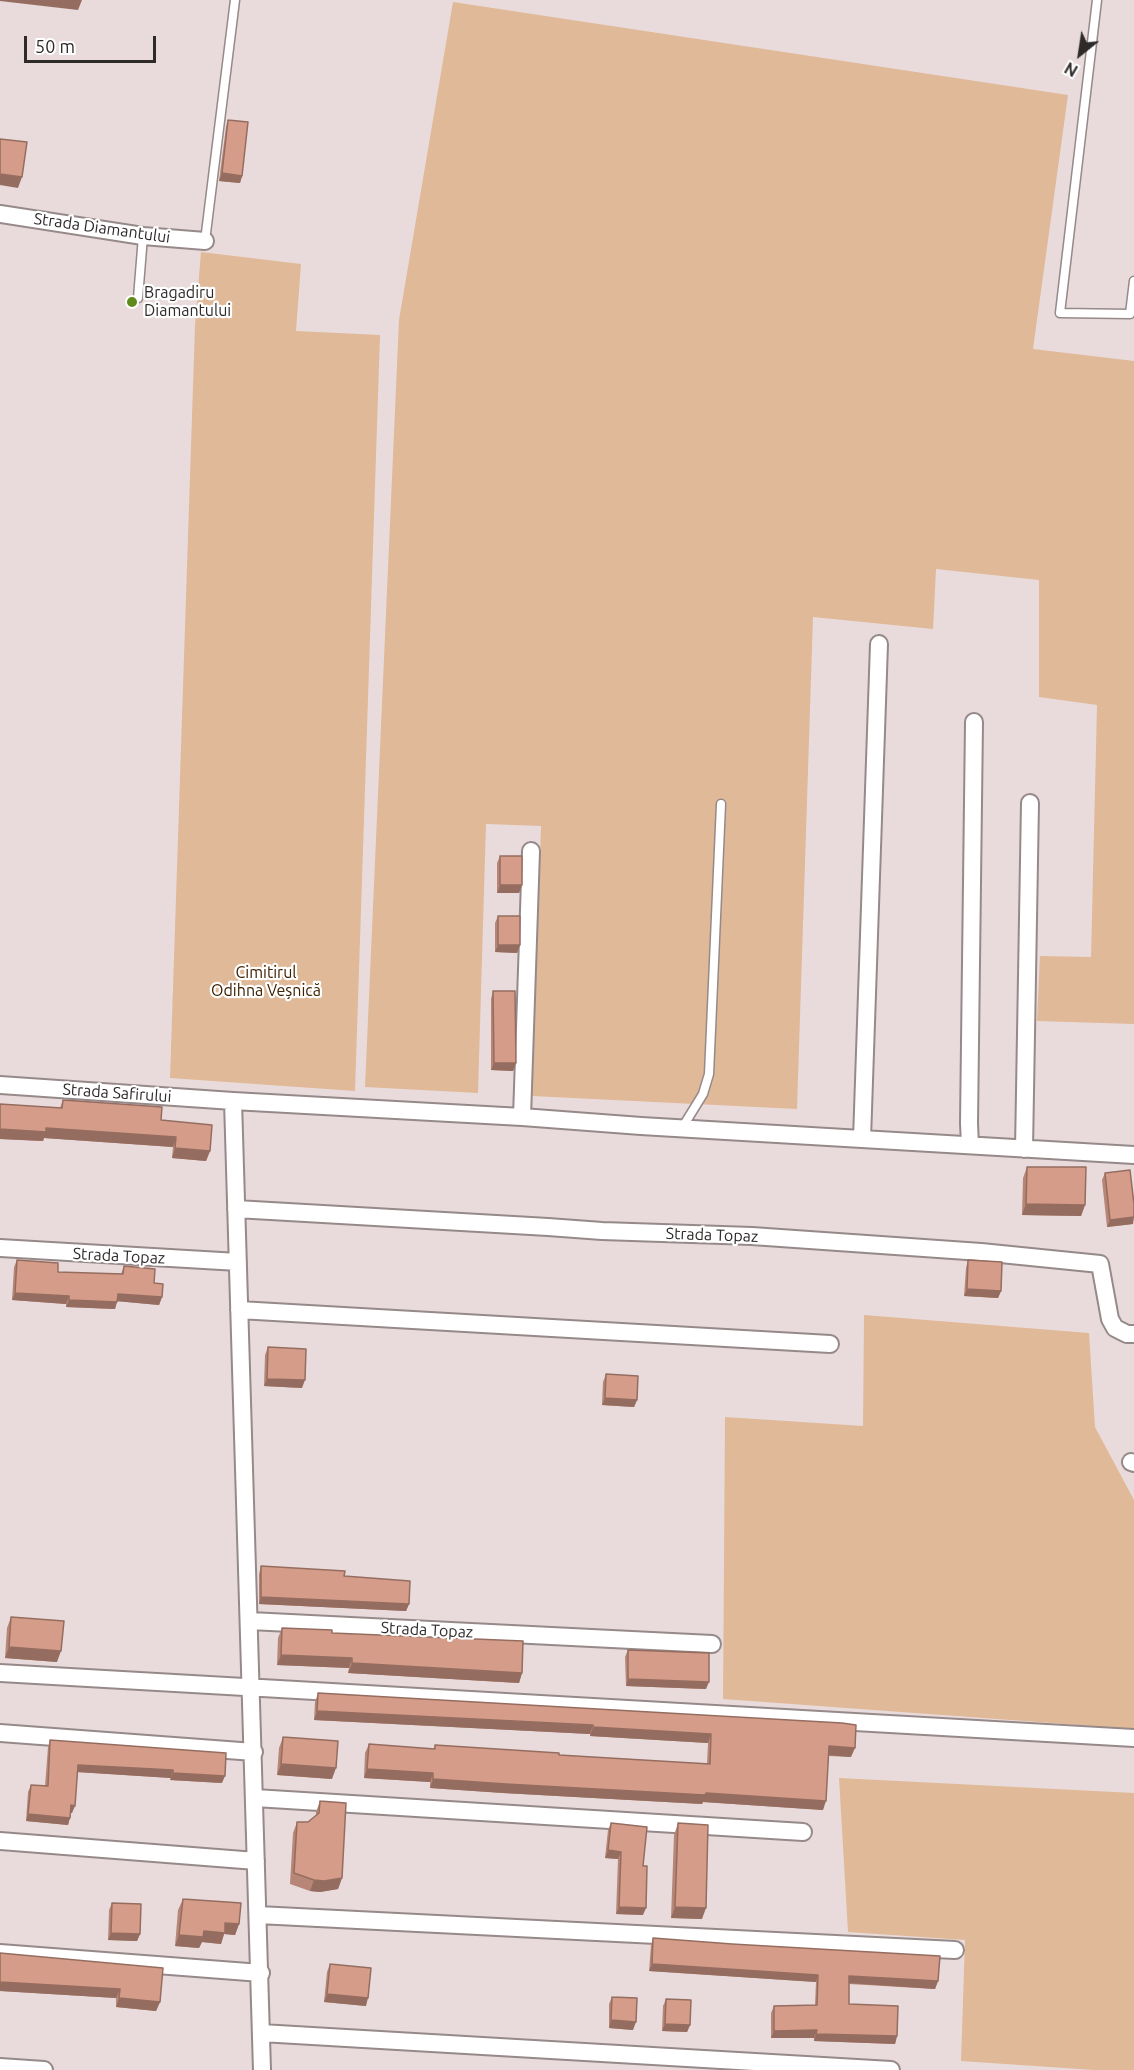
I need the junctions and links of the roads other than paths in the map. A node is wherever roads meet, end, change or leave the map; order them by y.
1 (235, 0) edge
2 (1096, 0) edge
3 (0, 214) edge
4 (143, 236) junction
5 (205, 241) joint
6 (1134, 281) edge
7 (138, 298) dead end
8 (879, 644) dead end
9 (974, 722) dead end
10 (1030, 803) dead end
11 (721, 804) dead end
12 (531, 851) dead end
13 (0, 1085) edge
14 (233, 1101) junction
15 (522, 1117) junction
16 (682, 1128) junction
17 (862, 1139) junction
18 (970, 1145) junction
19 (1024, 1149) junction
20 (1134, 1155) edge
21 (236, 1209) junction
22 (0, 1248) edge
23 (238, 1262) junction
24 (239, 1310) junction
25 (1134, 1334) edge
26 (830, 1344) dead end
27 (250, 1621) junction
28 (712, 1644) dead end
29 (0, 1673) edge
30 (252, 1688) junction
31 (0, 1733) edge
32 (1134, 1738) edge
33 (254, 1752) junction
34 (255, 1798) junction
35 (803, 1832) dead end
36 (0, 1841) edge
37 (256, 1860) junction
38 (258, 1915) junction
39 (955, 1950) dead end
40 (0, 1953) edge
41 (261, 1973) junction
42 (261, 2033) junction
43 (0, 2067) edge
44 (44, 2070) edge
45 (262, 2070) edge
46 (891, 2070) edge

1 - 5 lane
2 - 6 lane
3 - 4 street, Strada Diamantului
4 - 5 street, Strada Diamantului
4 - 7 lane
8 - 17 street
9 - 18 street
10 - 19 street
11 - 16 lane
12 - 15 street
13 - 14 street, Strada Safirului
14 - 15 street, Strada Safirului
14 - 21 street
15 - 16 street, Strada Safirului
16 - 17 street, Strada Safirului
17 - 18 street, Strada Safirului
18 - 19 street, Strada Safirului
19 - 20 street, Strada Safirului
21 - 23 street
21 - 25 street, Strada Topaz
22 - 23 street, Strada Topaz
23 - 24 street
24 - 26 street
24 - 27 street
27 - 28 street, Strada Topaz
27 - 30 street
29 - 30 street
30 - 32 street
30 - 33 street
31 - 33 street
33 - 34 street
34 - 35 street
34 - 37 street
36 - 37 street
37 - 38 street
38 - 39 street
38 - 41 street
40 - 41 street
41 - 42 street
42 - 45 street
42 - 46 street
43 - 44 street

